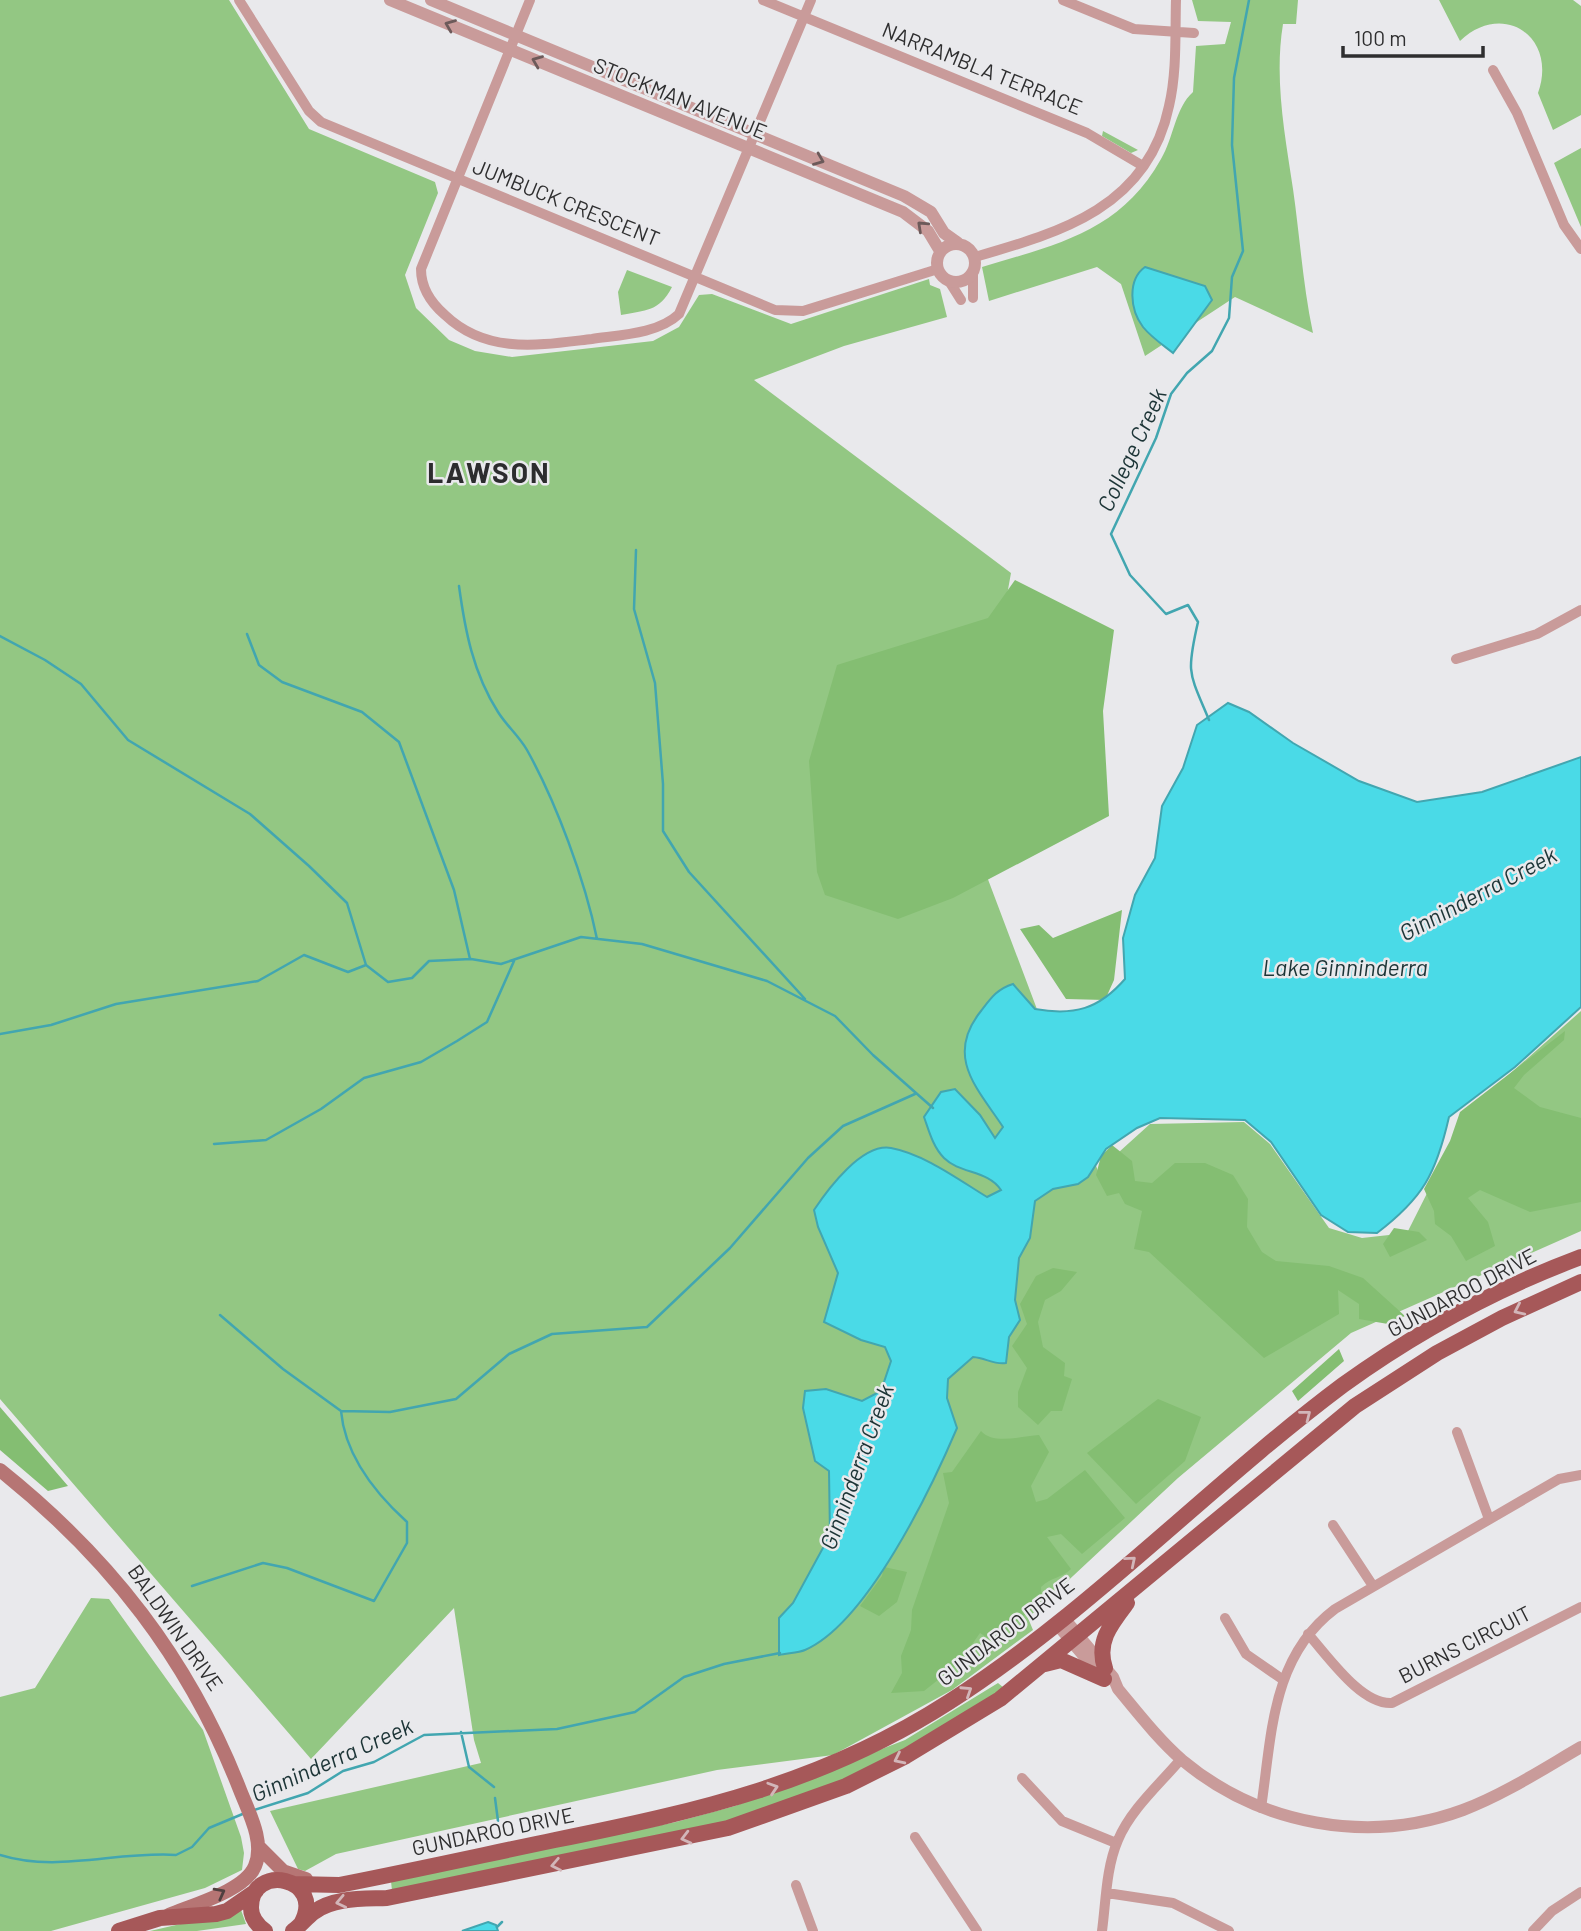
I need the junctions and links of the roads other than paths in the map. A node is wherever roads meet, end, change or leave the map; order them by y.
1 (239, 0) edge
2 (390, 0) edge
3 (430, 0) edge
4 (530, 0) edge
5 (763, 0) edge
6 (811, 0) edge
7 (1063, 0) edge
8 (1176, 0) edge
9 (804, 17) junction
10 (1175, 32) junction
11 (1194, 33) dead end
12 (516, 35) junction
13 (510, 50) junction
14 (1493, 71) dead end
15 (755, 134) junction
16 (750, 149) junction
17 (1143, 166) junction
18 (456, 178) junction
19 (958, 243) junction
20 (1581, 249) edge
21 (940, 251) junction
22 (975, 257) junction
23 (938, 269) junction
24 (973, 274) junction
25 (696, 278) junction
26 (950, 281) junction
27 (973, 298) dead end
28 (961, 300) dead end
29 (1581, 610) edge
30 (1456, 659) dead end
31 (1581, 1257) edge
32 (1581, 1282) edge
33 (1457, 1432) dead end
34 (0, 1470) edge
35 (1581, 1475) edge
36 (1489, 1519) junction
37 (1333, 1525) dead end
38 (1144, 1582) junction
39 (1373, 1586) junction
40 (1581, 1607) edge
41 (1225, 1618) dead end
42 (1060, 1620) junction
43 (1308, 1634) junction
44 (1075, 1638) junction
45 (1042, 1665) junction
46 (1109, 1679) junction
47 (1282, 1679) junction
48 (1581, 1747) edge
49 (1181, 1759) junction
50 (1022, 1777) dead end
51 (1261, 1808) junction
52 (915, 1837) dead end
53 (1116, 1843) junction
54 (260, 1848) junction
55 (294, 1884) junction
56 (338, 1885) junction
57 (796, 1885) dead end
58 (256, 1891) junction
59 (1581, 1892) edge
60 (1107, 1893) junction
61 (160, 1918) junction
62 (297, 1928) edge
63 (119, 1931) edge
64 (265, 1931) edge
65 (813, 1931) edge
66 (977, 1931) edge
67 (1102, 1931) edge
68 (1229, 1931) edge
69 (1533, 1931) edge

1 - 18 street, JUMBUCK CRESCENT
13 -> 2 street, STOCKMAN AVENUE
3 - 12 street, STOCKMAN AVENUE
4 - 12 street
5 - 9 street, NARRAMBLA TERRACE
6 - 9 street
7 - 10 street
8 - 10 street
9 - 15 street
9 - 17 street, NARRAMBLA TERRACE
10 - 11 street
10 - 17 street
12 - 13 street
12 - 15 street, STOCKMAN AVENUE
16 -> 13 street, STOCKMAN AVENUE
13 - 18 street
14 - 20 street
15 - 16 street
15 -> 19 street, STOCKMAN AVENUE
21 -> 16 street, STOCKMAN AVENUE
16 - 25 street
17 - 22 street
18 - 25 street, JUMBUCK CRESCENT
18 - 25 street
19 - 21 street
19 - 22 street
21 - 23 street
22 - 24 street
23 - 25 street, JUMBUCK CRESCENT
23 - 26 street
24 - 26 street
24 - 27 street
26 - 28 street
29 - 30 street
42 -> 31 main road, GUNDAROO DRIVE
32 -> 38 main road, GUNDAROO DRIVE
33 - 36 street
34 - 54 main road, BALDWIN DRIVE
35 - 36 street
36 - 39 street
37 - 39 street
38 - 44 main road, GUNDAROO DRIVE
38 - 46 main road
39 - 43 street
40 - 43 street, BURNS CIRCUIT
41 - 47 street
42 - 44 street
56 -> 42 main road, GUNDAROO DRIVE
43 - 47 street
44 - 45 main road, GUNDAROO DRIVE
44 - 46 street
45 - 46 main road
45 -> 62 main road, GUNDAROO DRIVE
46 - 49 street
47 - 51 street
48 - 51 street
49 - 51 street
49 - 53 street
50 - 53 street
52 - 66 street
53 - 60 street
54 - 56 main road, BALDWIN DRIVE
61 -> 54 main road
55 - 56 main road, GUNDAROO DRIVE
55 - 58 main road, GUNDAROO DRIVE
55 - 62 main road
57 - 65 street
58 - 61 main road
58 - 64 main road
59 - 69 street
60 - 67 street
60 - 68 street
61 - 63 main road

